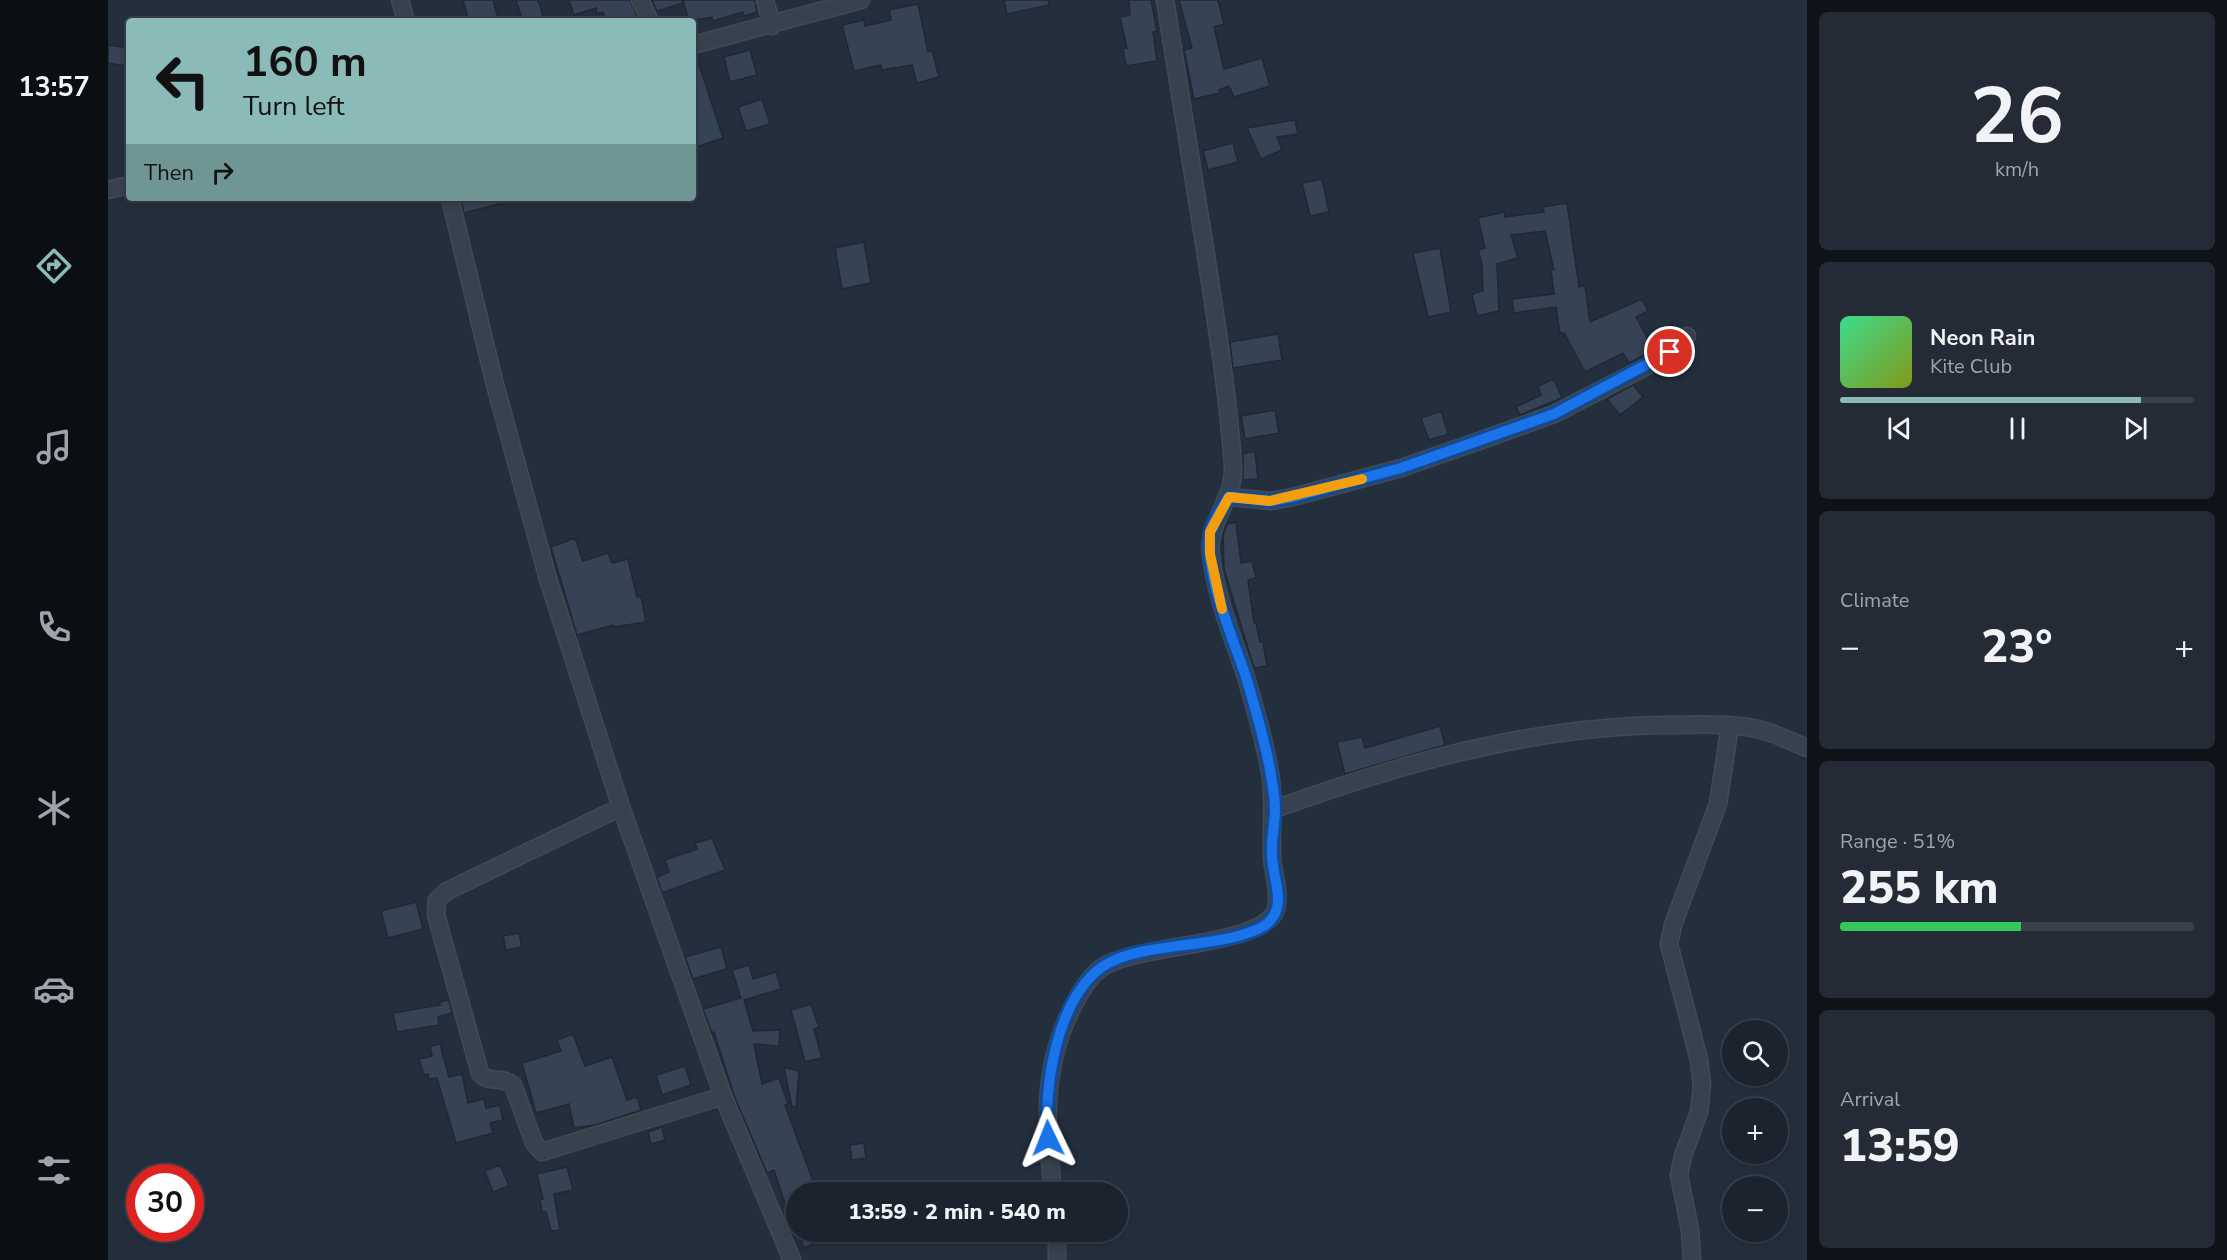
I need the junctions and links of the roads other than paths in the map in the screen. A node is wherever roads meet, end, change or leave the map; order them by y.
1 (400, 0) edge
2 (640, 0) edge
3 (765, 0) edge
4 (861, 0) edge
5 (1165, 0) edge
6 (405, 18) edge
7 (649, 18) edge
8 (772, 26) junction
9 (696, 44) edge
10 (126, 186) edge
11 (108, 190) edge
12 (451, 201) edge
13 (1687, 336) dead end
14 (1229, 497) junction
15 (1730, 725) junction
16 (1807, 748) edge
17 (621, 807) junction
18 (1275, 809) junction
19 (723, 1096) junction
20 (1052, 1182) edge
21 (1057, 1242) edge
22 (792, 1260) edge
23 (1057, 1260) edge
24 (1692, 1260) edge

1 - 6 street
2 - 7 street
3 - 8 street
4 - 8 street
5 - 14 street
8 - 9 street
10 - 11 street
12 - 17 street
13 - 14 street
14 - 18 street
15 - 16 street
15 - 18 street
15 - 24 street
17 - 19 street
17 - 19 street
18 - 20 street
19 - 22 street
21 - 23 street

